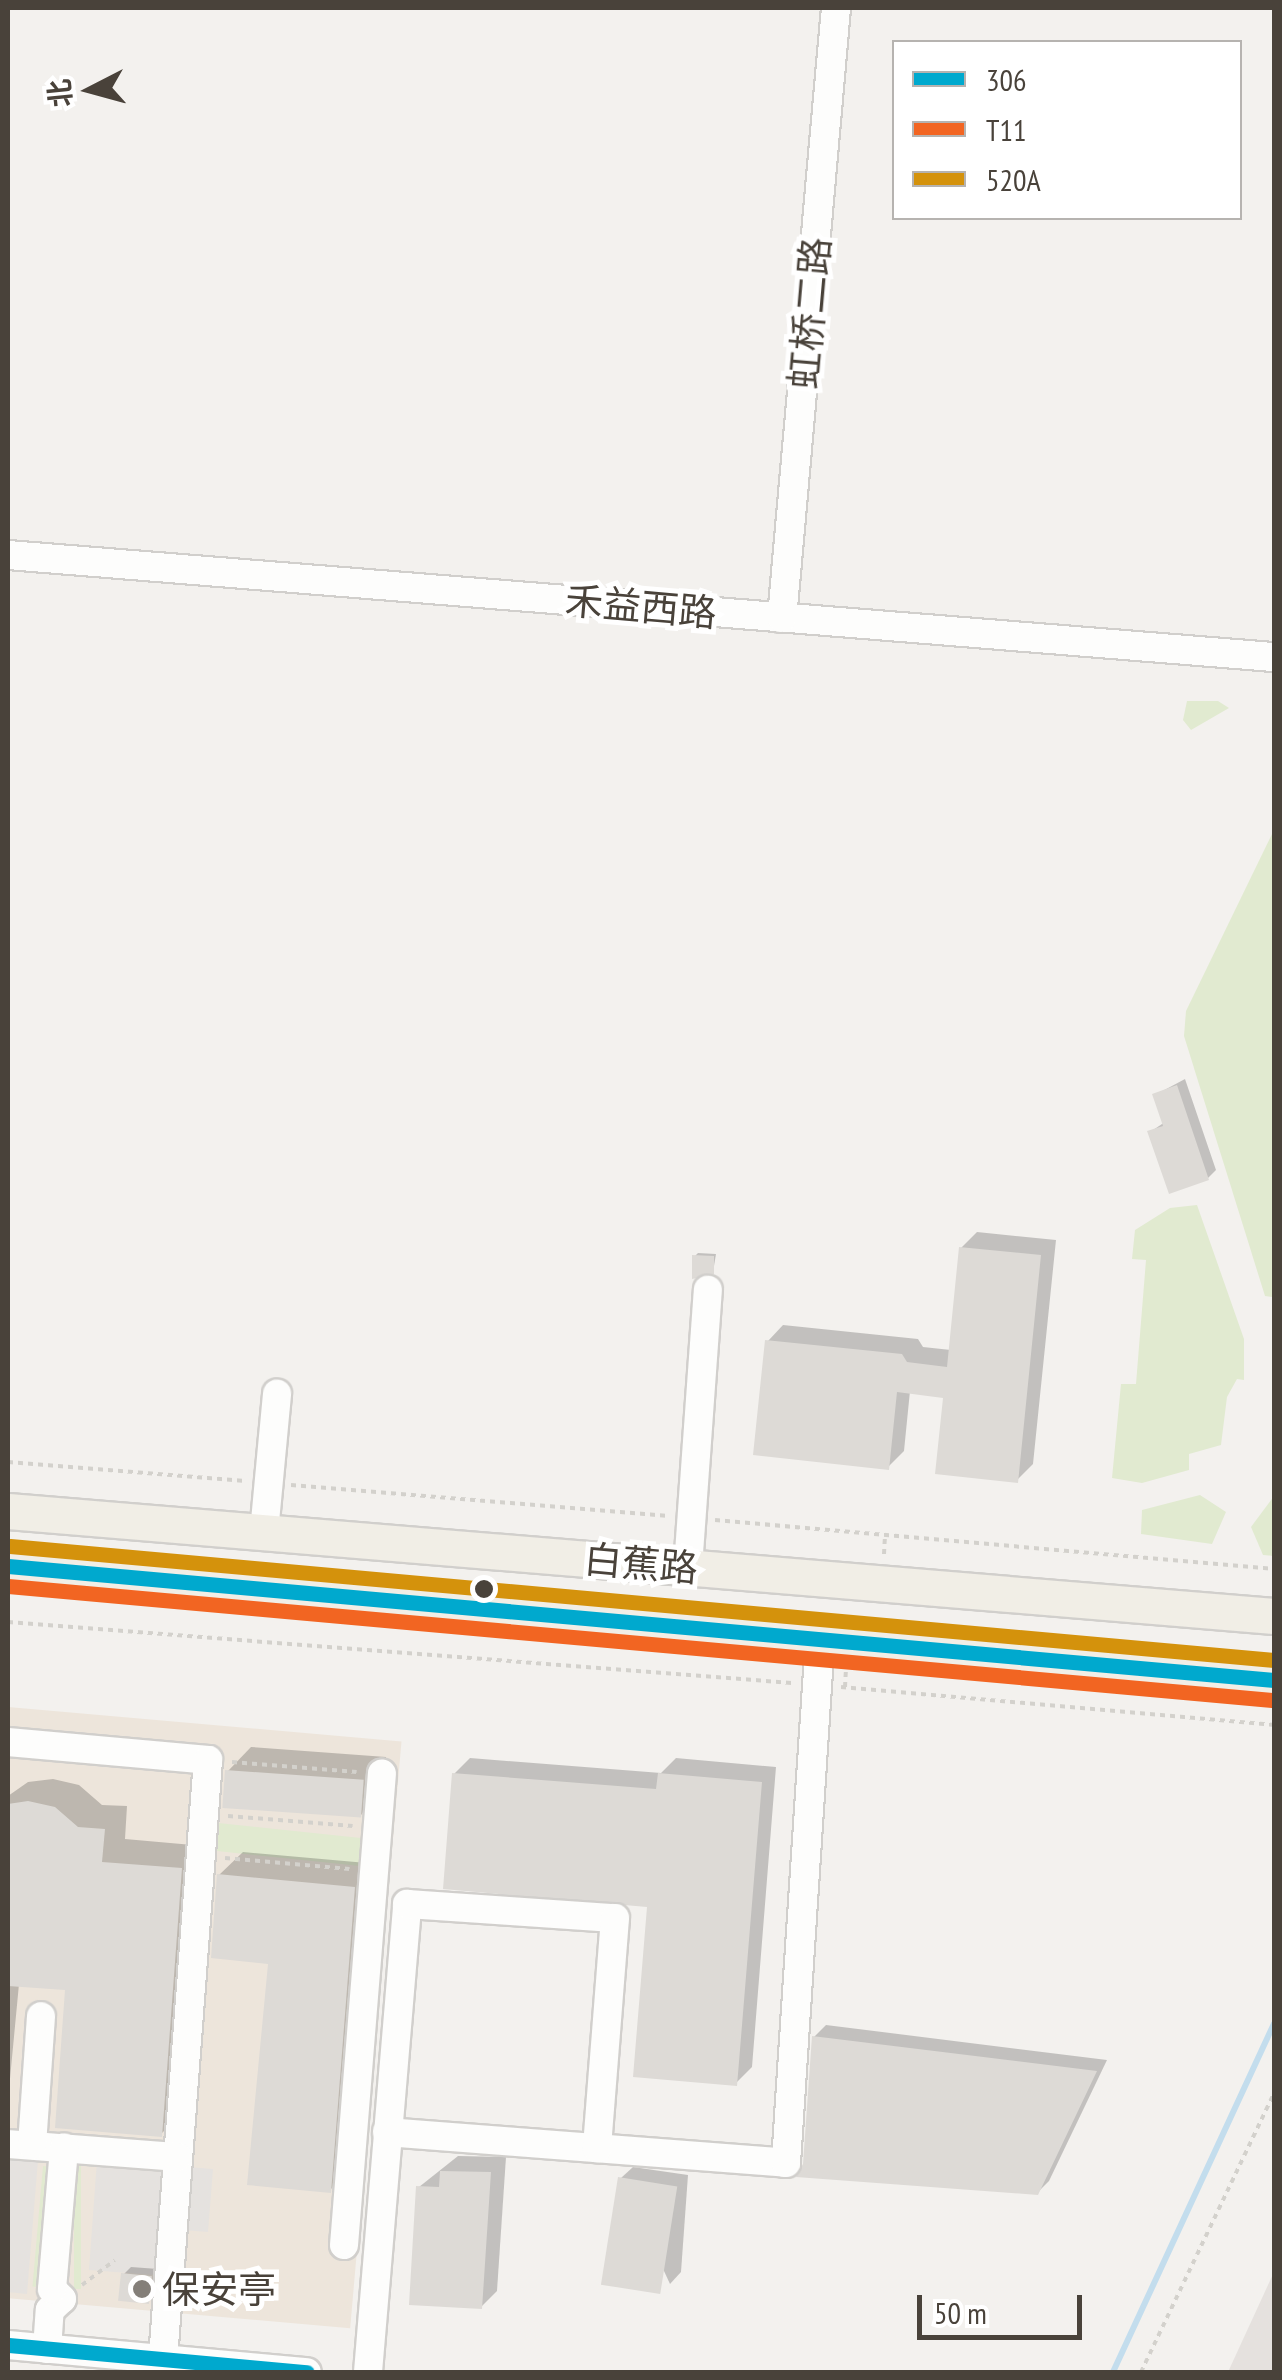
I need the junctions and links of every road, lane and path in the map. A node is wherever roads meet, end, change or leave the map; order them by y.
1 (836, 8) edge
2 (8, 555) edge
3 (782, 618) junction
4 (1274, 657) edge
5 (708, 1290) dead end
6 (277, 1394) dead end
7 (8, 1462) edge
8 (268, 1483) junction
9 (8, 1510) edge
10 (692, 1518) junction
11 (264, 1532) junction
12 (8, 1566) edge
13 (688, 1567) junction
14 (1274, 1569) edge
15 (1266, 1612) edge
16 (8, 1622) edge
17 (820, 1640) junction
18 (1274, 1680) edge
19 (818, 1686) junction
20 (1274, 1725) edge
21 (8, 1742) edge
22 (208, 1760) junction
23 (382, 1774) joint
24 (203, 1814) junction
25 (378, 1828) junction
26 (200, 1856) junction
27 (374, 1872) junction
28 (41, 2016) dead end
29 (1274, 2093) edge
30 (386, 2132) junction
31 (20, 2145) edge
32 (64, 2148) junction
33 (597, 2148) junction
34 (178, 2156) junction
35 (344, 2245) dead end
36 (116, 2260) dead end
37 (60, 2296) junction
38 (8, 2345) edge
39 (47, 2349) junction
40 (163, 2359) junction
41 (306, 2372) edge
42 (368, 2372) edge
43 (1141, 2372) edge

1 - 3 street, 虹桥二路
2 - 3 street, 禾益西路
3 - 4 street, 禾益西路
5 - 10 street
6 - 8 street
7 - 8 path
8 - 10 path
8 - 11 street
9 - 11 main road, 白蕉路
10 - 13 street
10 - 14 path
11 - 13 main road, 白蕉路
12 - 17 main road, 白蕉路
13 - 15 main road, 白蕉路
16 - 19 path
17 - 18 main road, 白蕉路
17 - 19 street
19 - 20 path
19 - 33 street
21 - 22 street
22 - 23 path
22 - 24 street
23 - 25 street
24 - 25 path
24 - 26 street
25 - 27 street
26 - 27 path
26 - 34 street
27 - 35 street
28 - 31 street
29 - 43 path
30 - 33 street
30 - 33 street
30 - 42 street
31 - 32 street
32 - 34 street
32 - 37 street
34 - 40 street
36 - 37 path
37 - 39 street
38 - 39 street
39 - 40 street
40 - 41 street

